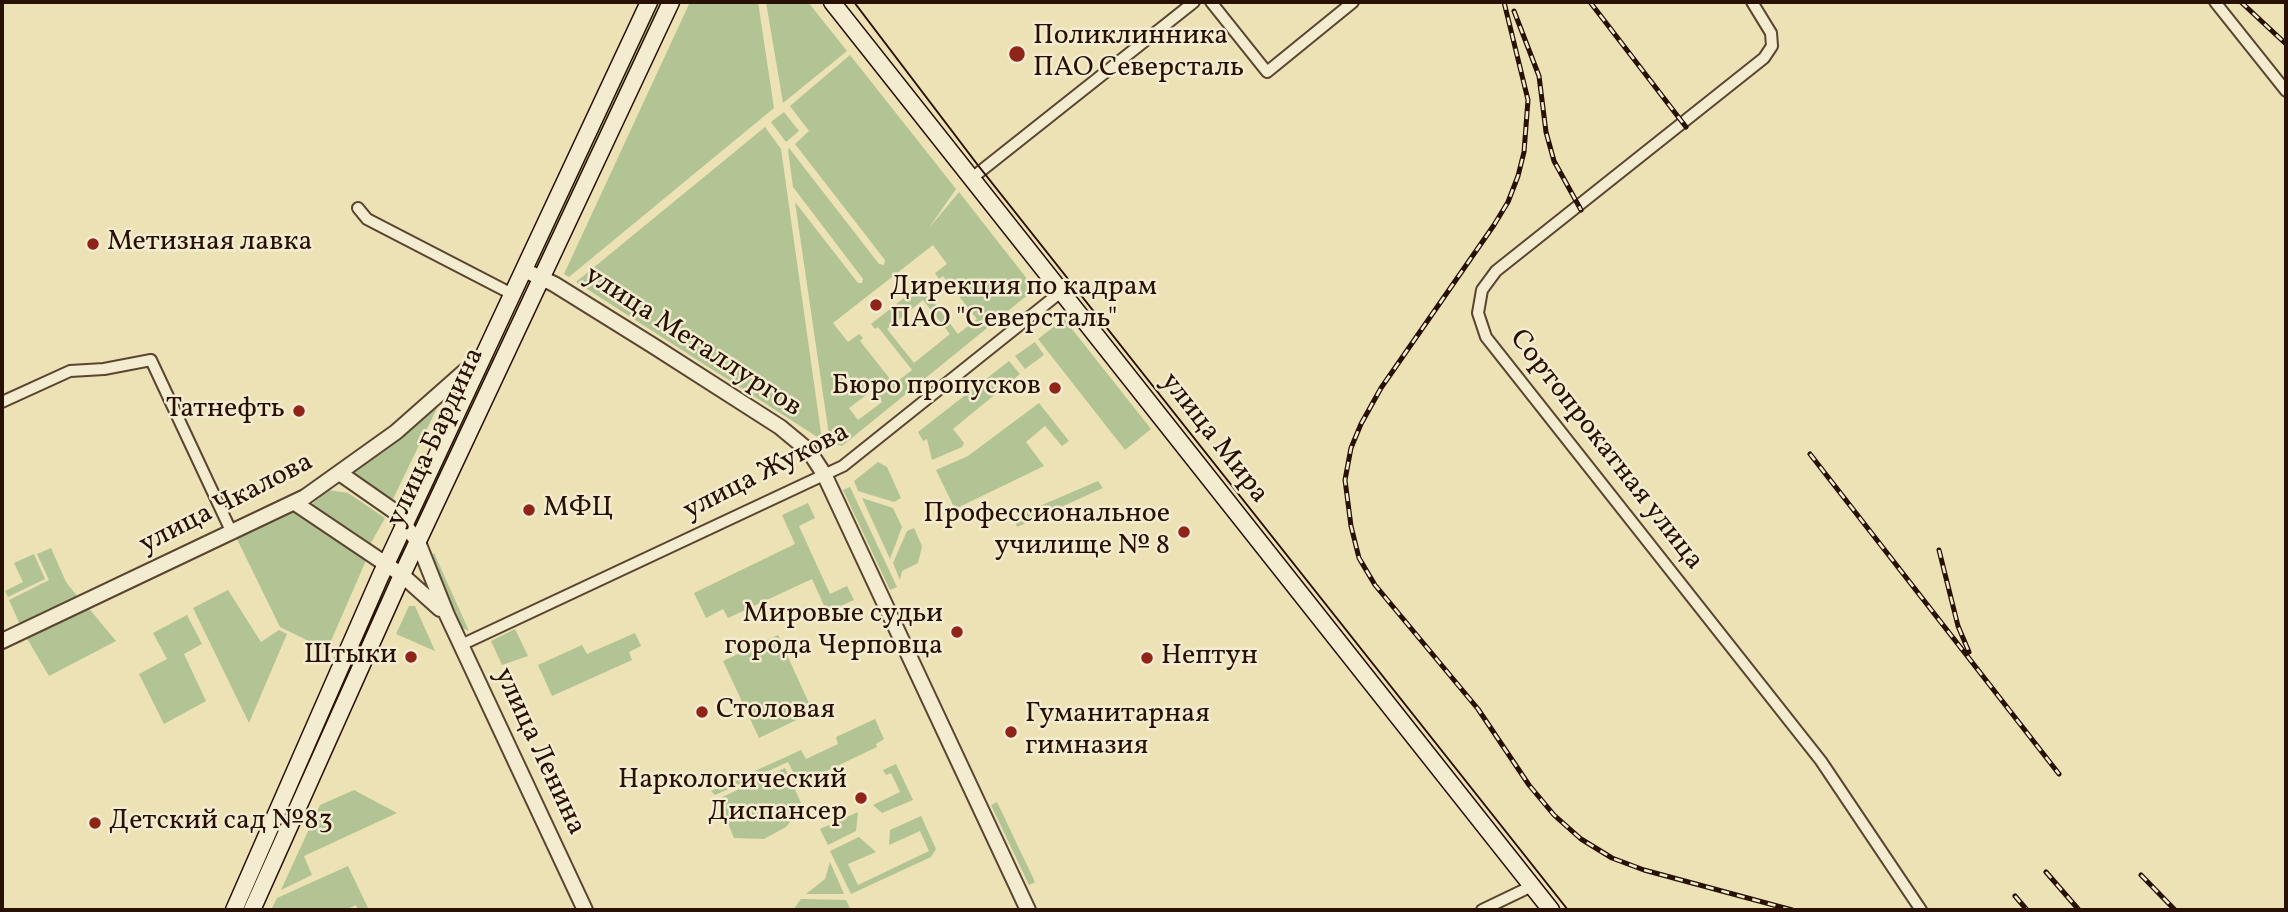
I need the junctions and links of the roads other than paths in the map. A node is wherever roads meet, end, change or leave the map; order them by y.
1 (649, 2) edge
2 (671, 2) edge
3 (832, 2) edge
4 (1194, 2) edge
5 (1211, 2) edge
6 (1353, 2) edge
7 (1752, 2) edge
8 (2215, 2) edge
9 (634, 36) junction
10 (652, 44) junction
11 (2286, 91) edge
12 (972, 178) junction
13 (358, 208) dead end
14 (524, 270) junction
15 (542, 278) junction
16 (1062, 290) junction
17 (512, 294) junction
18 (486, 353) junction
19 (2, 402) edge
20 (341, 474) junction
21 (824, 474) junction
22 (295, 503) junction
23 (404, 527) junction
24 (232, 533) junction
25 (418, 542) junction
26 (386, 564) junction
27 (402, 575) junction
28 (447, 615) junction
29 (2, 641) edge
30 (461, 645) junction
31 (1532, 886) junction
32 (250, 901) edge
33 (234, 910) edge
34 (585, 910) edge
35 (1028, 910) edge
36 (1482, 910) edge
37 (1551, 910) edge
38 (1921, 910) edge

1 - 9 main road, улица Бардина
2 - 10 main road, улица Бардина
3 - 12 main road, улица Мира
4 - 12 street
5 - 6 street
7 - 38 street, Сортопрокатная улица
8 - 11 street
9 - 10 main road
9 - 14 main road, улица Бардина
10 - 15 main road, улица Бардина
12 - 16 main road, улица Мира
13 - 17 street
14 - 15 street, улица Металлургов
14 - 17 main road, улица Бардина
15 - 21 street, улица Металлургов
15 - 25 main road, улица Бардина
16 - 21 street, улица Жукова
16 - 31 main road, улица Мира
17 - 18 main road, улица Бардина
18 - 20 street, улица Чкалова
18 - 23 main road, улица Бардина
19 - 24 street
20 - 22 street, улица Чкалова
20 - 23 street, улица Ленина
21 - 30 street, улица Жукова
21 - 35 street, улица Металлургов
22 - 24 street, улица Чкалова
22 - 26 street, улица Ленина
23 - 25 street, улица Ленина
23 - 26 main road, улица Бардина
24 - 29 street, улица Чкалова
25 - 27 main road, улица Бардина
25 - 28 street, улица Ленина
26 - 27 street, улица Ленина
26 - 32 main road, улица Бардина
27 - 28 street, улица Ленина
27 - 32 main road, улица Бардина
28 - 30 street, улица Ленина
30 - 34 street, улица Ленина
31 - 36 street
31 - 37 main road, улица Мира
32 - 33 main road, улица Бардина

